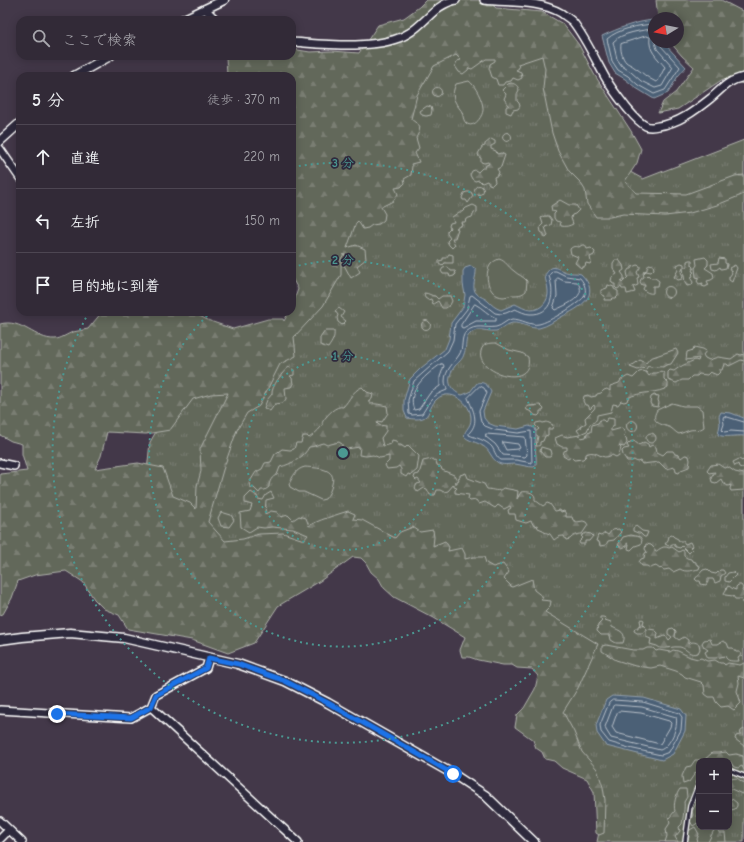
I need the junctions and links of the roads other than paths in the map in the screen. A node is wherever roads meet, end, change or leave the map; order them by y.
1 (224, 0) edge
2 (456, 0) edge
3 (484, 0) edge
4 (205, 9) junction
5 (190, 16) edge
6 (212, 16) edge
7 (296, 42) edge
8 (103, 60) edge
9 (81, 72) edge
10 (744, 77) edge
11 (16, 127) edge
12 (0, 141) edge
13 (0, 149) edge
14 (16, 172) edge
15 (0, 463) edge
16 (14, 466) dead end
17 (0, 640) edge
18 (209, 658) junction
19 (151, 707) junction
20 (0, 710) edge
21 (732, 771) edge
22 (744, 776) edge
23 (696, 791) edge
24 (0, 821) edge
25 (9, 830) junction
26 (0, 839) edge
27 (296, 841) edge
28 (22, 842) edge
29 (534, 842) edge
30 (685, 842) edge

1 - 4 street
2 - 7 street
3 - 10 street
4 - 5 street
4 - 6 street
8 - 9 street
11 - 12 street
13 - 14 street
15 - 16 street
17 - 18 street
18 - 19 street
18 - 29 street
19 - 20 street
19 - 27 street
21 - 22 lane
23 - 30 lane
24 - 25 street
25 - 26 street
25 - 28 street

